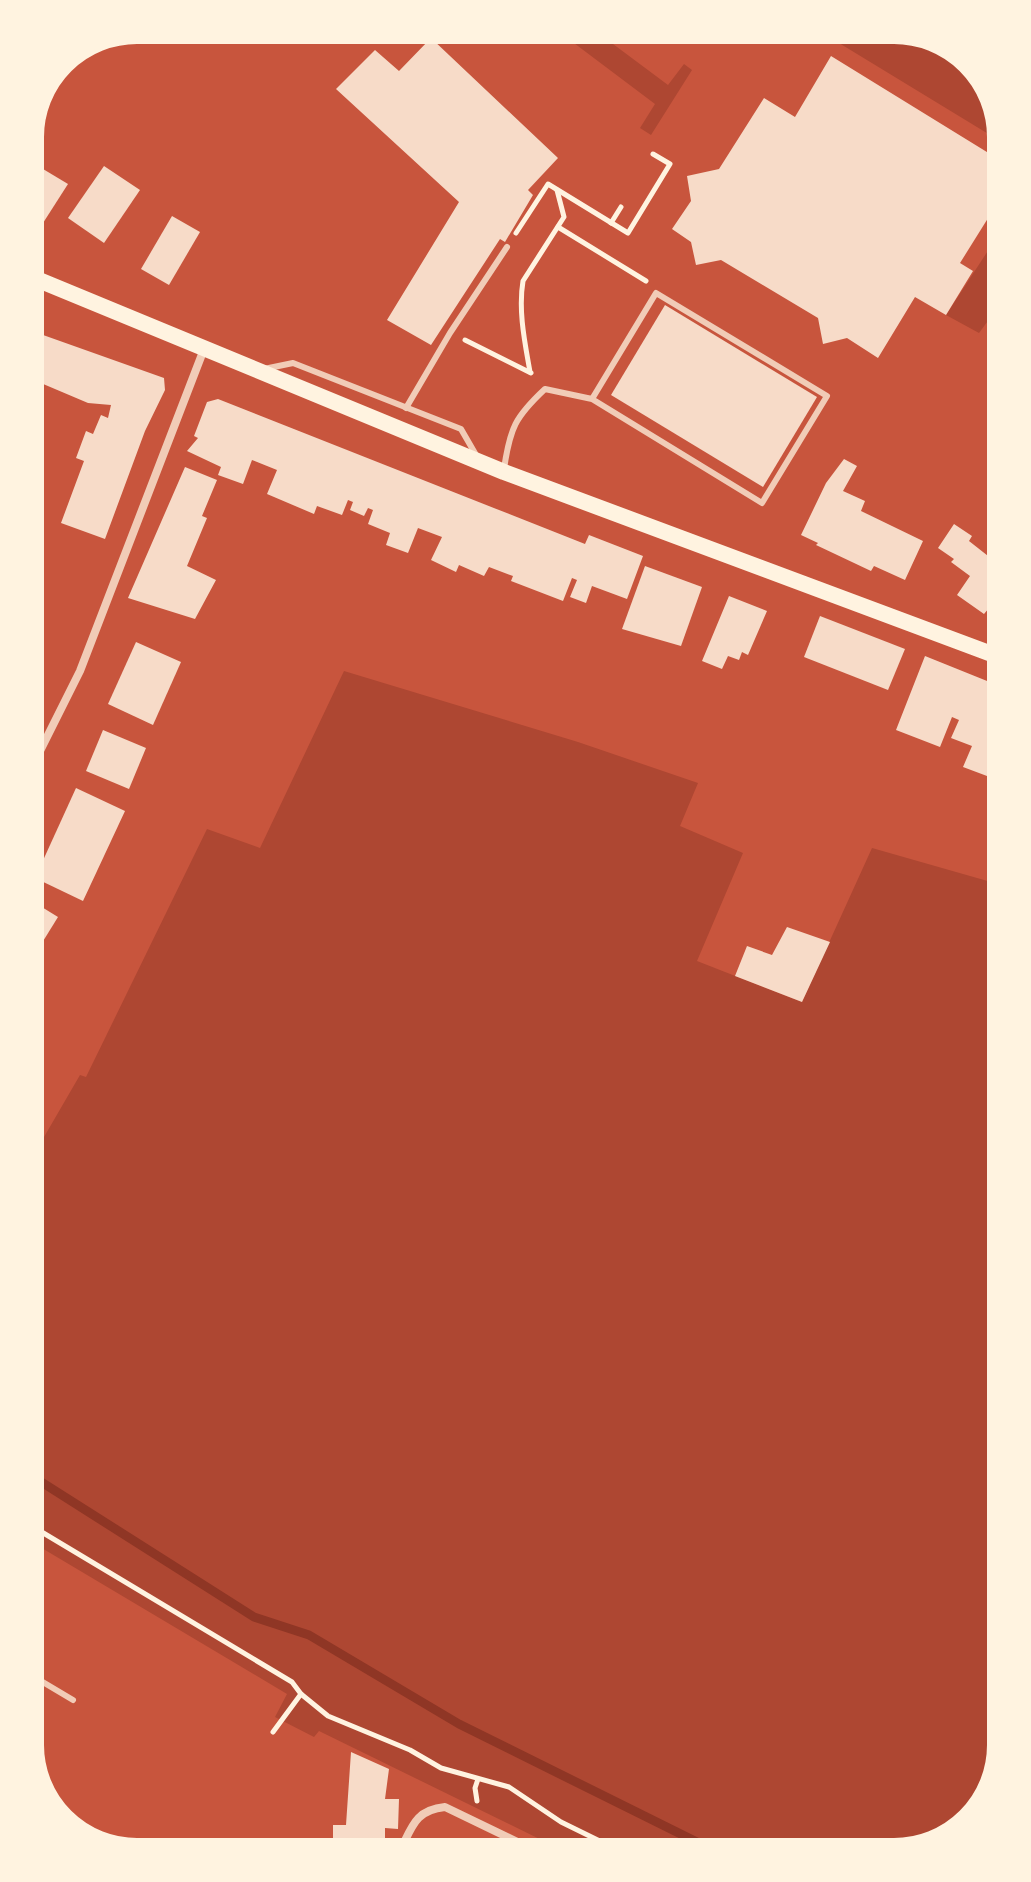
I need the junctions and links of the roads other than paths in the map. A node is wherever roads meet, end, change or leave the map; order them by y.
1 (507, 247) road end
2 (42, 281) edge
3 (205, 348) junction
4 (256, 370) junction
5 (592, 399) junction
6 (406, 408) junction
7 (480, 462) junction
8 (504, 472) junction
9 (989, 653) edge
10 (42, 747) edge
11 (42, 1682) edge
12 (73, 1700) dead end
13 (406, 1840) edge
14 (513, 1840) edge

1 - 6 lane
2 - 3 main road
3 - 4 main road
3 - 10 street
4 - 6 lane
4 - 7 main road
5 - 5 lane
5 - 8 lane
6 - 7 lane
7 - 8 main road
8 - 9 main road
11 - 12 lane
13 - 14 street

